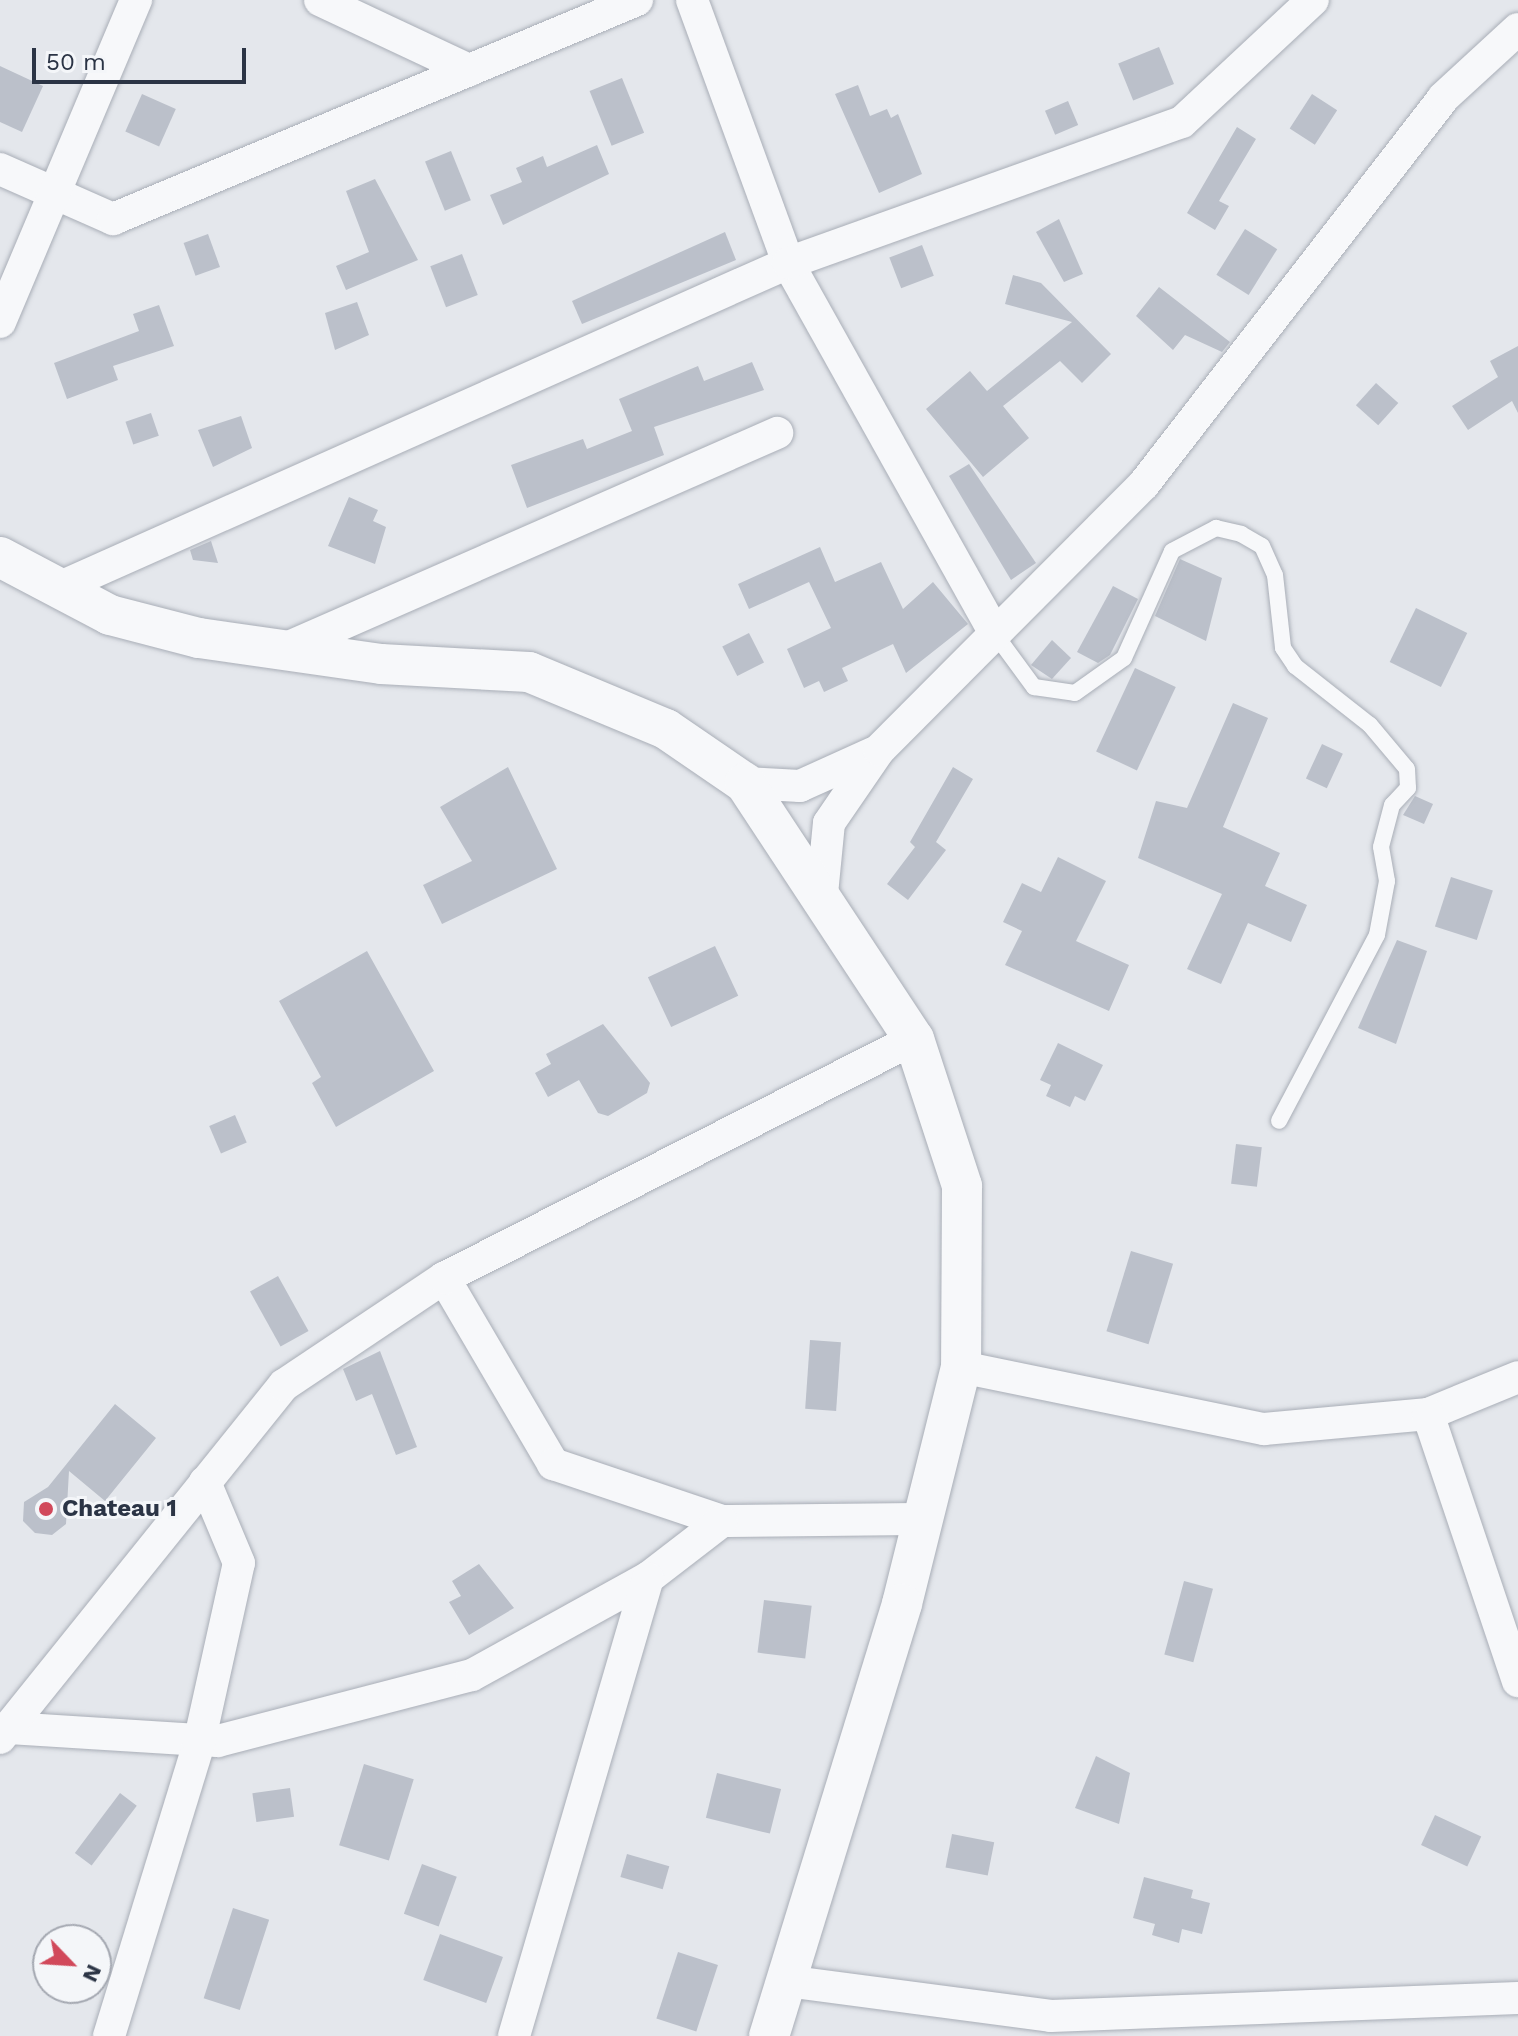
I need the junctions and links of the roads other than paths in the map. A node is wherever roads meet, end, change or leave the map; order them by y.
1 (136, 0) edge
2 (320, 0) edge
3 (637, 0) edge
4 (692, 0) edge
5 (1313, 0) edge
6 (1518, 29) edge
7 (469, 70) junction
8 (0, 169) edge
9 (53, 191) junction
10 (788, 263) junction
11 (0, 322) edge
12 (777, 433) dead end
13 (0, 557) edge
14 (58, 588) junction
15 (995, 634) junction
16 (280, 651) junction
17 (879, 750) junction
18 (745, 783) junction
19 (822, 894) junction
20 (914, 1039) junction
21 (1279, 1121) dead end
22 (444, 1278) junction
23 (961, 1367) junction
24 (1518, 1377) edge
25 (1428, 1414) junction
26 (205, 1482) junction
27 (923, 1519) junction
28 (722, 1521) junction
29 (648, 1578) junction
30 (1518, 1681) edge
31 (4, 1733) edge
32 (199, 1743) junction
33 (786, 1981) junction
34 (1518, 1998) edge
35 (109, 2036) edge
36 (514, 2036) edge
37 (769, 2036) edge

1 - 9 street
2 - 7 street
3 - 7 street
4 - 10 street
5 - 10 street
6 - 15 street
7 - 9 street
8 - 9 street
9 - 11 street
10 - 14 street
10 - 15 street
12 - 16 street
13 - 14 street
14 - 16 street
15 - 17 street
15 - 21 lane
16 - 18 street
17 - 18 street
17 - 19 street
18 - 19 street
19 - 20 street
20 - 22 street
20 - 23 street
22 - 26 street
22 - 28 street
23 - 25 street
23 - 27 street
24 - 25 street
25 - 30 street
26 - 31 street
26 - 32 street
27 - 28 street
27 - 33 street
28 - 29 street
29 - 32 street
29 - 36 street
31 - 32 street
32 - 35 street
33 - 34 street
33 - 37 street

